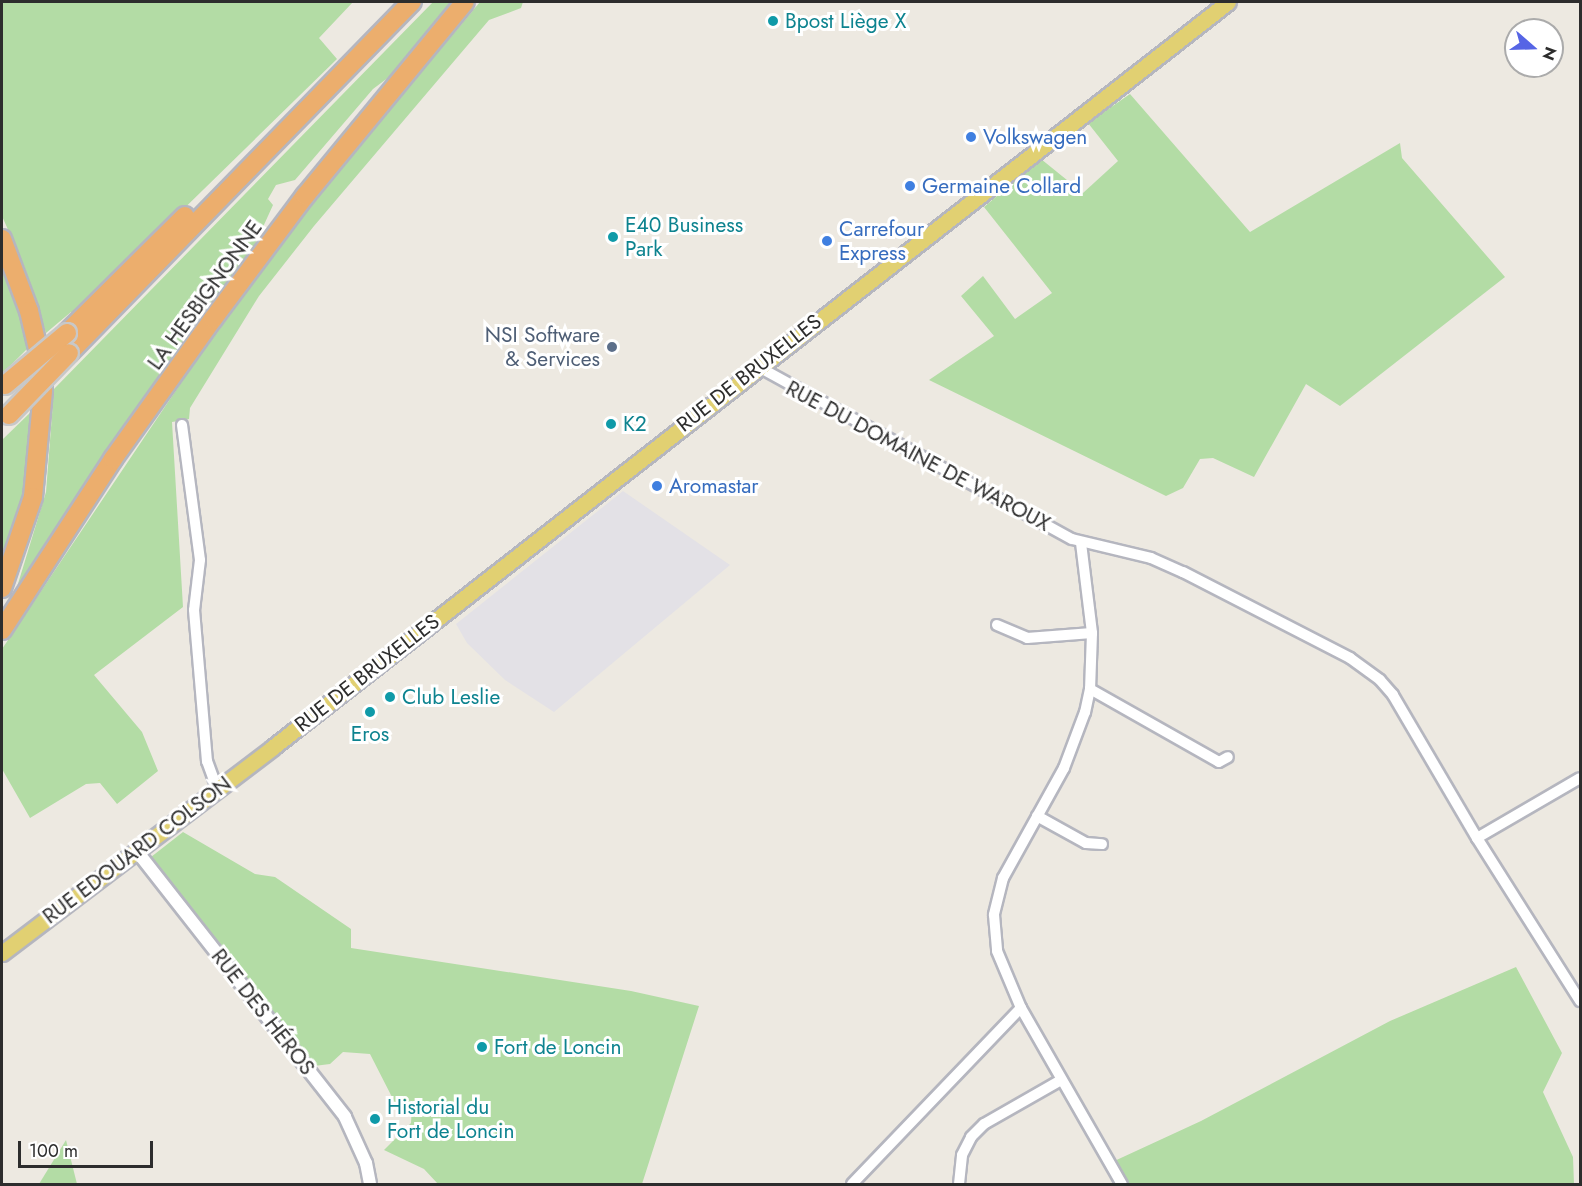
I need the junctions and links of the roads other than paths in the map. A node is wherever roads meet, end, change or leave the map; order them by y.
1 (412, 2) edge
2 (465, 2) edge
3 (1228, 2) edge
4 (396, 18) junction
5 (2, 239) edge
6 (757, 366) junction
7 (3, 386) edge
8 (5, 418) edge
9 (182, 424) dead end
10 (1081, 543) junction
11 (2, 588) edge
12 (997, 625) dead end
13 (2, 630) edge
14 (1092, 633) junction
15 (1090, 689) junction
16 (273, 747) joint
17 (1228, 757) dead end
18 (1581, 778) edge
19 (217, 788) junction
20 (1037, 816) junction
21 (1477, 838) junction
22 (1102, 844) dead end
23 (136, 850) junction
24 (2, 953) edge
25 (1581, 1001) edge
26 (1021, 1008) junction
27 (1061, 1080) junction
28 (370, 1185) edge
29 (852, 1185) edge
30 (959, 1185) edge
31 (1122, 1185) edge

1 - 4 highway
2 - 13 highway, LA HESBIGNONNE
3 - 6 main road, RUE DE BRUXELLES
4 - 7 highway, bridge
4 - 8 highway, bridge
5 - 11 highway
6 - 10 street, RUE DU DOMAINE DE WAROUX
6 - 16 main road, RUE DE BRUXELLES
9 - 19 street
10 - 14 street
10 - 21 street, RUE DU DOMAINE DE WAROUX
12 - 14 street
14 - 15 street
15 - 17 street
15 - 20 street
16 - 19 main road, RUE EDOUARD COLSON
18 - 21 street
19 - 23 main road, RUE EDOUARD COLSON
20 - 22 street
20 - 26 street
21 - 25 street, RUE DU DOMAINE DE WAROUX
23 - 24 main road, RUE EDOUARD COLSON
23 - 28 street, RUE DES HÉROS
26 - 27 street
26 - 29 street
27 - 30 street
27 - 31 street

